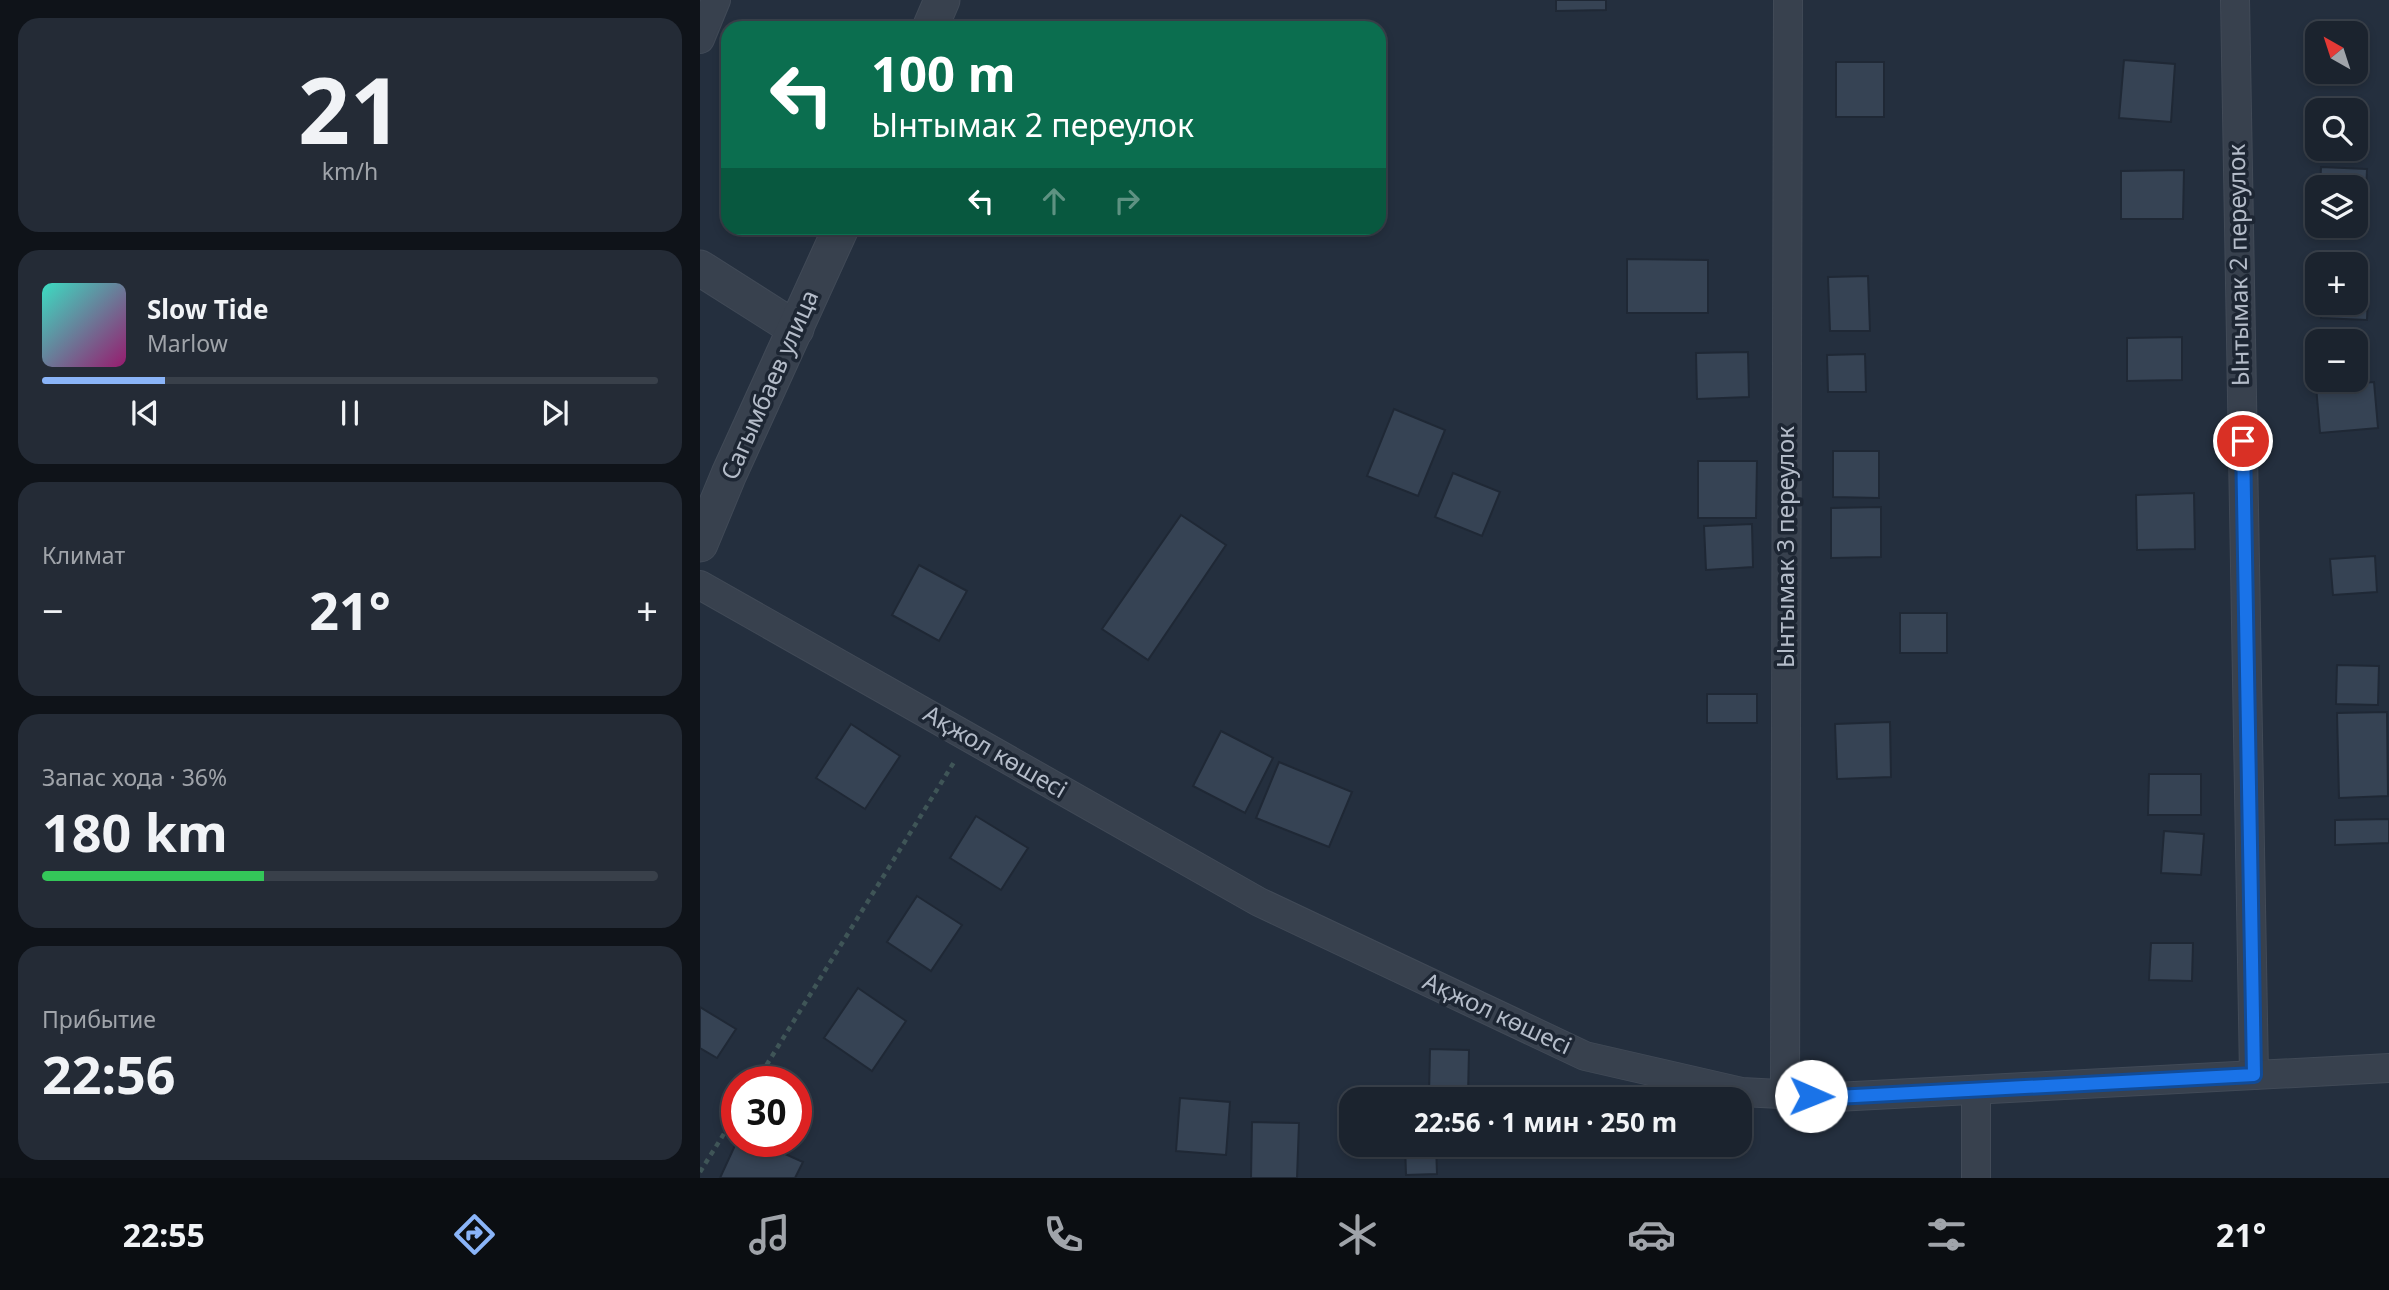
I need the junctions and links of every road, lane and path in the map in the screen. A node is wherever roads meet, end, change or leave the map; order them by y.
1 (716, 0) edge
2 (942, 0) edge
3 (1788, 0) edge
4 (2235, 0) edge
5 (933, 21) edge
6 (700, 39) edge
7 (838, 235) edge
8 (700, 268) edge
9 (796, 329) junction
10 (700, 544) edge
11 (700, 584) edge
12 (969, 738) junction
13 (766, 1066) edge
14 (2389, 1068) edge
15 (2254, 1075) junction
16 (1976, 1090) junction
17 (1784, 1094) junction
18 (721, 1139) edge
19 (700, 1172) edge
20 (1976, 1178) edge

1 - 6 street
2 - 5 street
3 - 17 street, Ынтымак 3 переулок
4 - 15 street, Ынтымак 2 переулок
7 - 9 street, Сагымбаев улица
8 - 9 street
9 - 10 street, Сагымбаев улица
11 - 12 street, Ақжол көшесі
12 - 13 path
12 - 17 street, Ақжол көшесі
14 - 15 street, Ақжол көшесі
15 - 16 street, Ақжол көшесі
16 - 17 street, Ақжол көшесі
16 - 20 street
18 - 19 path

